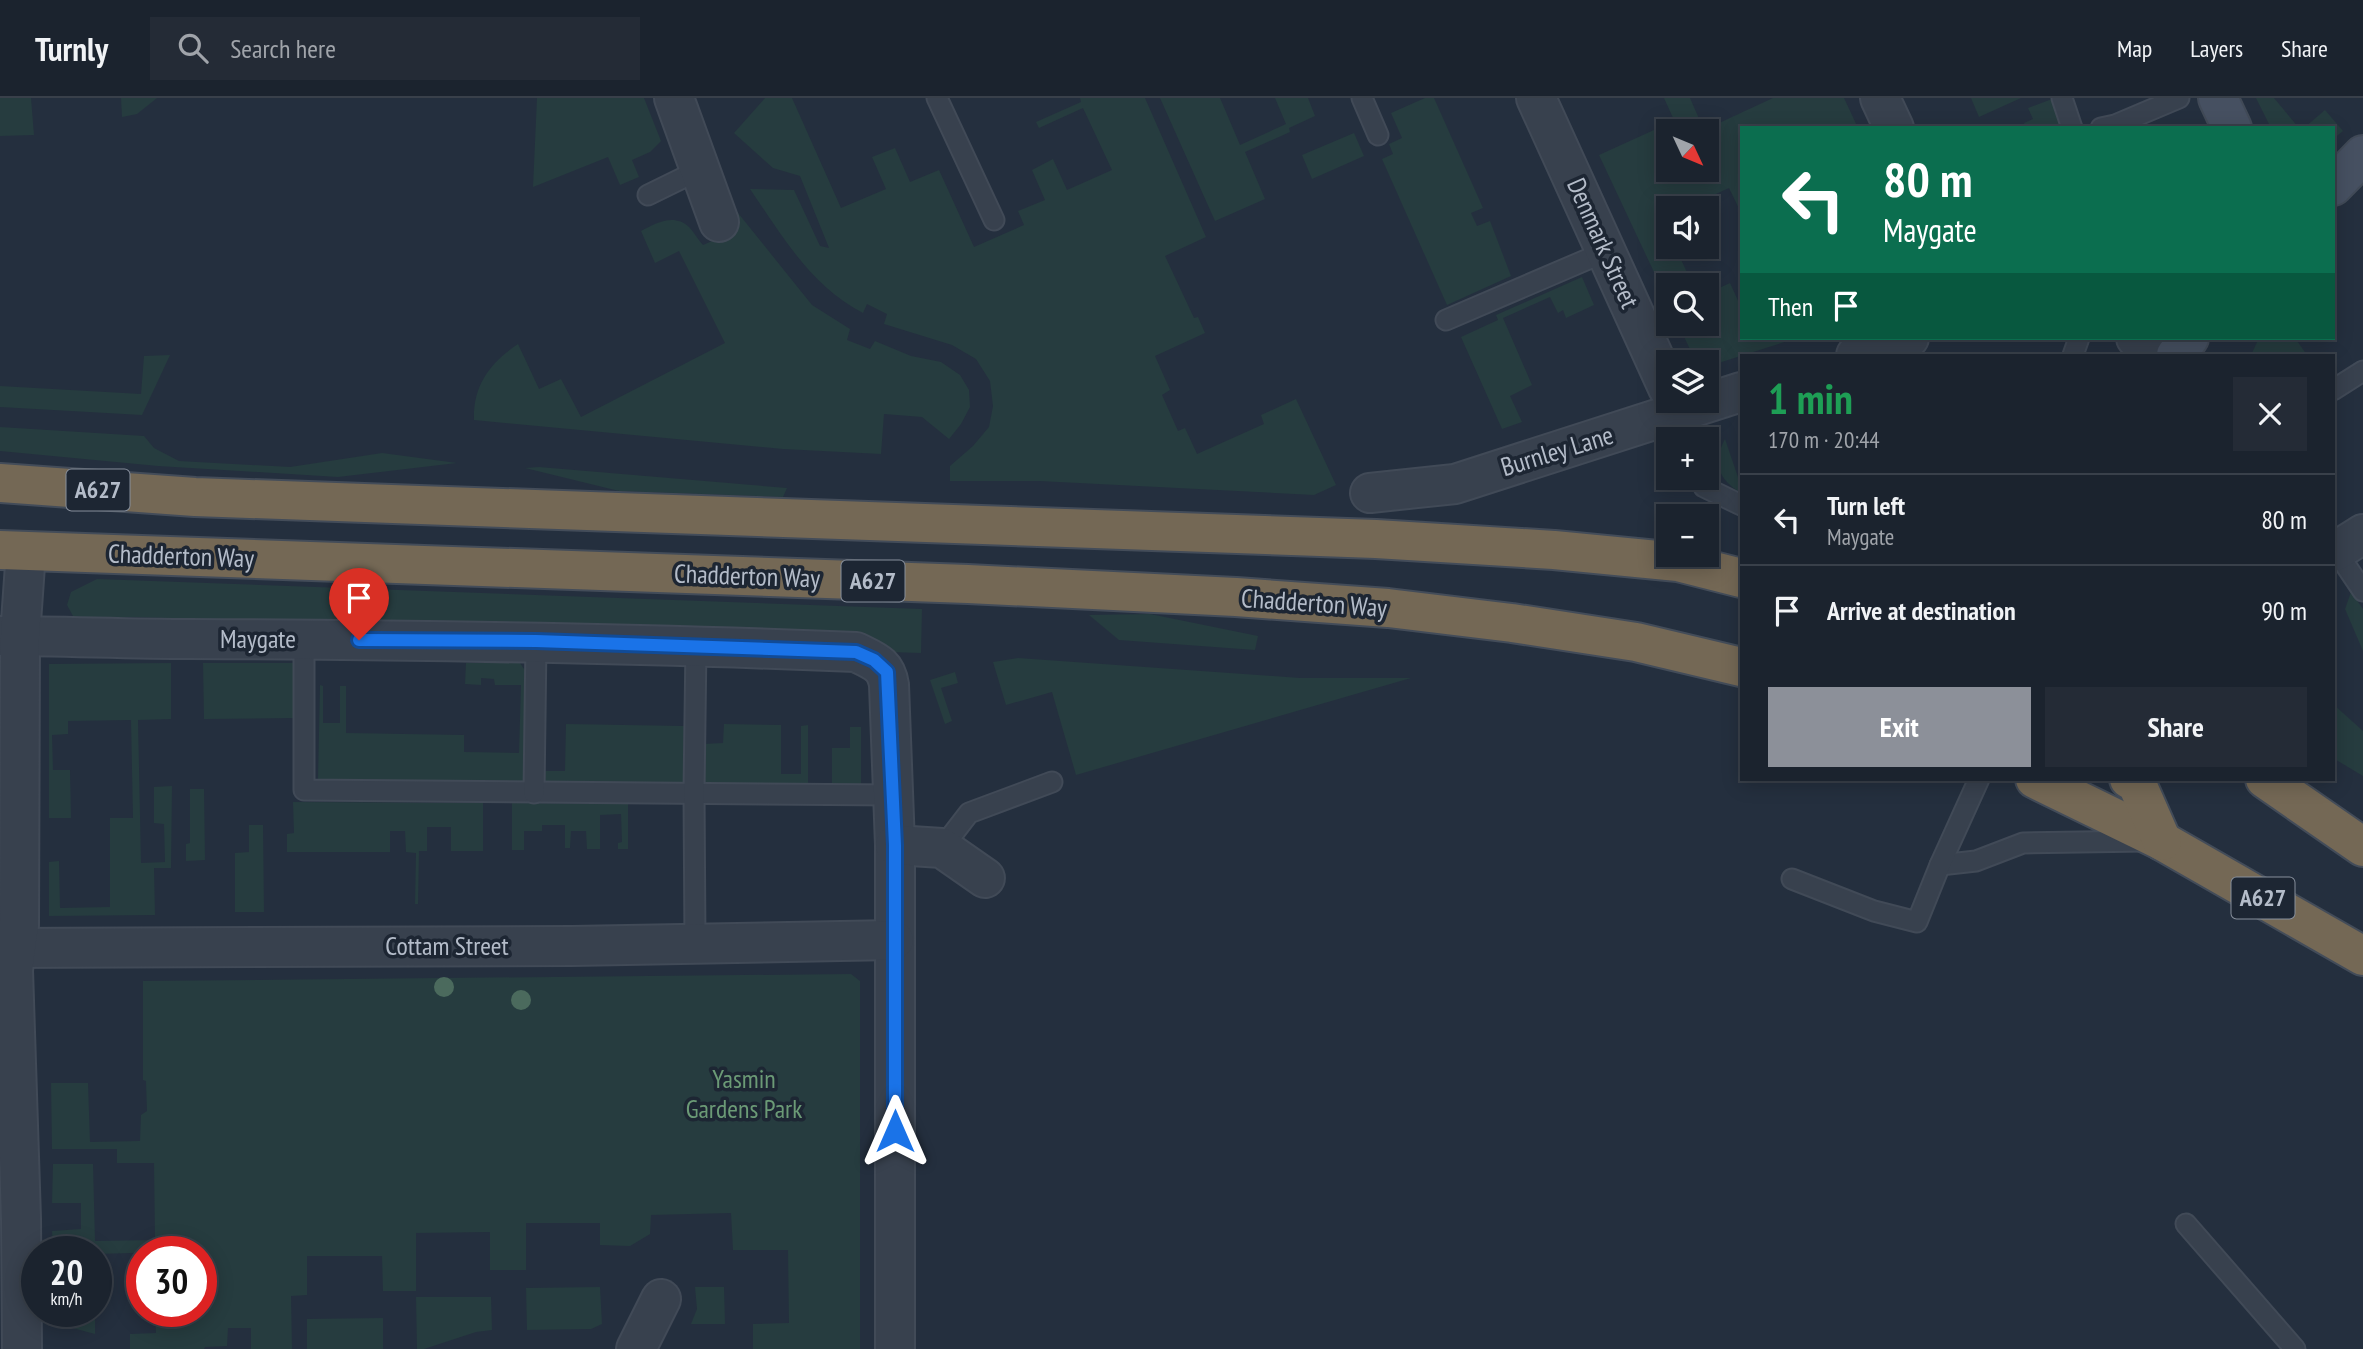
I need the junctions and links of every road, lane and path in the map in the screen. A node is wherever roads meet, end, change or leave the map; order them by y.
1 (674, 98) edge
2 (937, 98) edge
3 (1362, 98) edge
4 (1536, 98) edge
5 (1881, 98) edge
6 (2062, 98) edge
7 (2179, 98) edge
8 (2218, 98) edge
9 (1893, 126) edge
10 (2072, 126) edge
11 (2110, 126) edge
12 (2231, 126) edge
13 (1378, 135) dead end
14 (2363, 155) edge
15 (699, 170) junction
16 (2335, 184) edge
17 (648, 195) dead end
18 (994, 220) dead end
19 (719, 222) dead end
20 (1607, 251) junction
21 (1447, 320) dead end
22 (1903, 340) edge
23 (2140, 340) edge
24 (2187, 340) edge
25 (1859, 354) edge
26 (2167, 354) edge
27 (2177, 354) edge
28 (1656, 364) edge
29 (2363, 371) edge
30 (2335, 389) edge
31 (1740, 392) edge
32 (1719, 398) edge
33 (1667, 413) edge
34 (0, 483) edge
35 (1366, 483) dead end
36 (1708, 490) edge
37 (1740, 505) edge
38 (2344, 546) edge
39 (13, 551) edge
40 (1740, 578) edge
41 (2363, 591) edge
42 (10, 636) edge
43 (304, 639) junction
44 (536, 641) junction
45 (696, 646) junction
46 (1740, 667) edge
47 (1978, 781) edge
48 (2039, 781) edge
49 (2132, 781) edge
50 (2268, 781) edge
51 (1052, 782) dead end
52 (694, 792) junction
53 (534, 793) junction
54 (894, 795) junction
55 (2162, 841) junction
56 (895, 845) junction
57 (2363, 846) edge
58 (942, 848) junction
59 (1940, 865) junction
60 (985, 878) dead end
61 (1792, 879) dead end
62 (894, 940) junction
63 (695, 942) junction
64 (8, 948) edge
65 (2363, 956) edge
66 (2186, 1224) dead end
67 (662, 1299) dead end
68 (22, 1349) edge
69 (636, 1349) edge
70 (895, 1349) edge
71 (2295, 1349) edge

1 - 15 street
2 - 18 lane
3 - 13 lane
4 - 20 street, Denmark Street
5 - 9 street
6 - 10 lane
7 - 11 lane
8 - 12 street
14 - 16 street
15 - 17 lane
15 - 19 street
20 - 21 lane
20 - 28 street, Denmark Street
22 - 25 street
23 - 26 street
24 - 27 street
29 - 30 lane
31 - 32 street, Burnley Lane
33 - 35 street, Burnley Lane
34 - 40 highway, A627
36 - 37 lane
38 - 41 lane
39 - 42 street
39 - 46 highway, Chadderton Way / A627
42 - 43 street, Maygate
42 - 64 street
43 - 44 street, Maygate
43 - 53 lane
44 - 45 street, Maygate
44 - 53 lane
45 - 52 lane
45 - 54 street, Maygate
47 - 59 lane
48 - 55 highway, A627
49 - 55 highway
50 - 57 highway
51 - 58 lane
52 - 53 lane
52 - 54 lane
52 - 63 lane
54 - 56 street
55 - 59 lane
55 - 65 highway, A627
56 - 58 street
56 - 62 street
58 - 60 street
59 - 61 lane
62 - 63 street, Cottam Street
62 - 70 street
63 - 64 street, Cottam Street
64 - 68 street
66 - 71 lane
67 - 69 street

